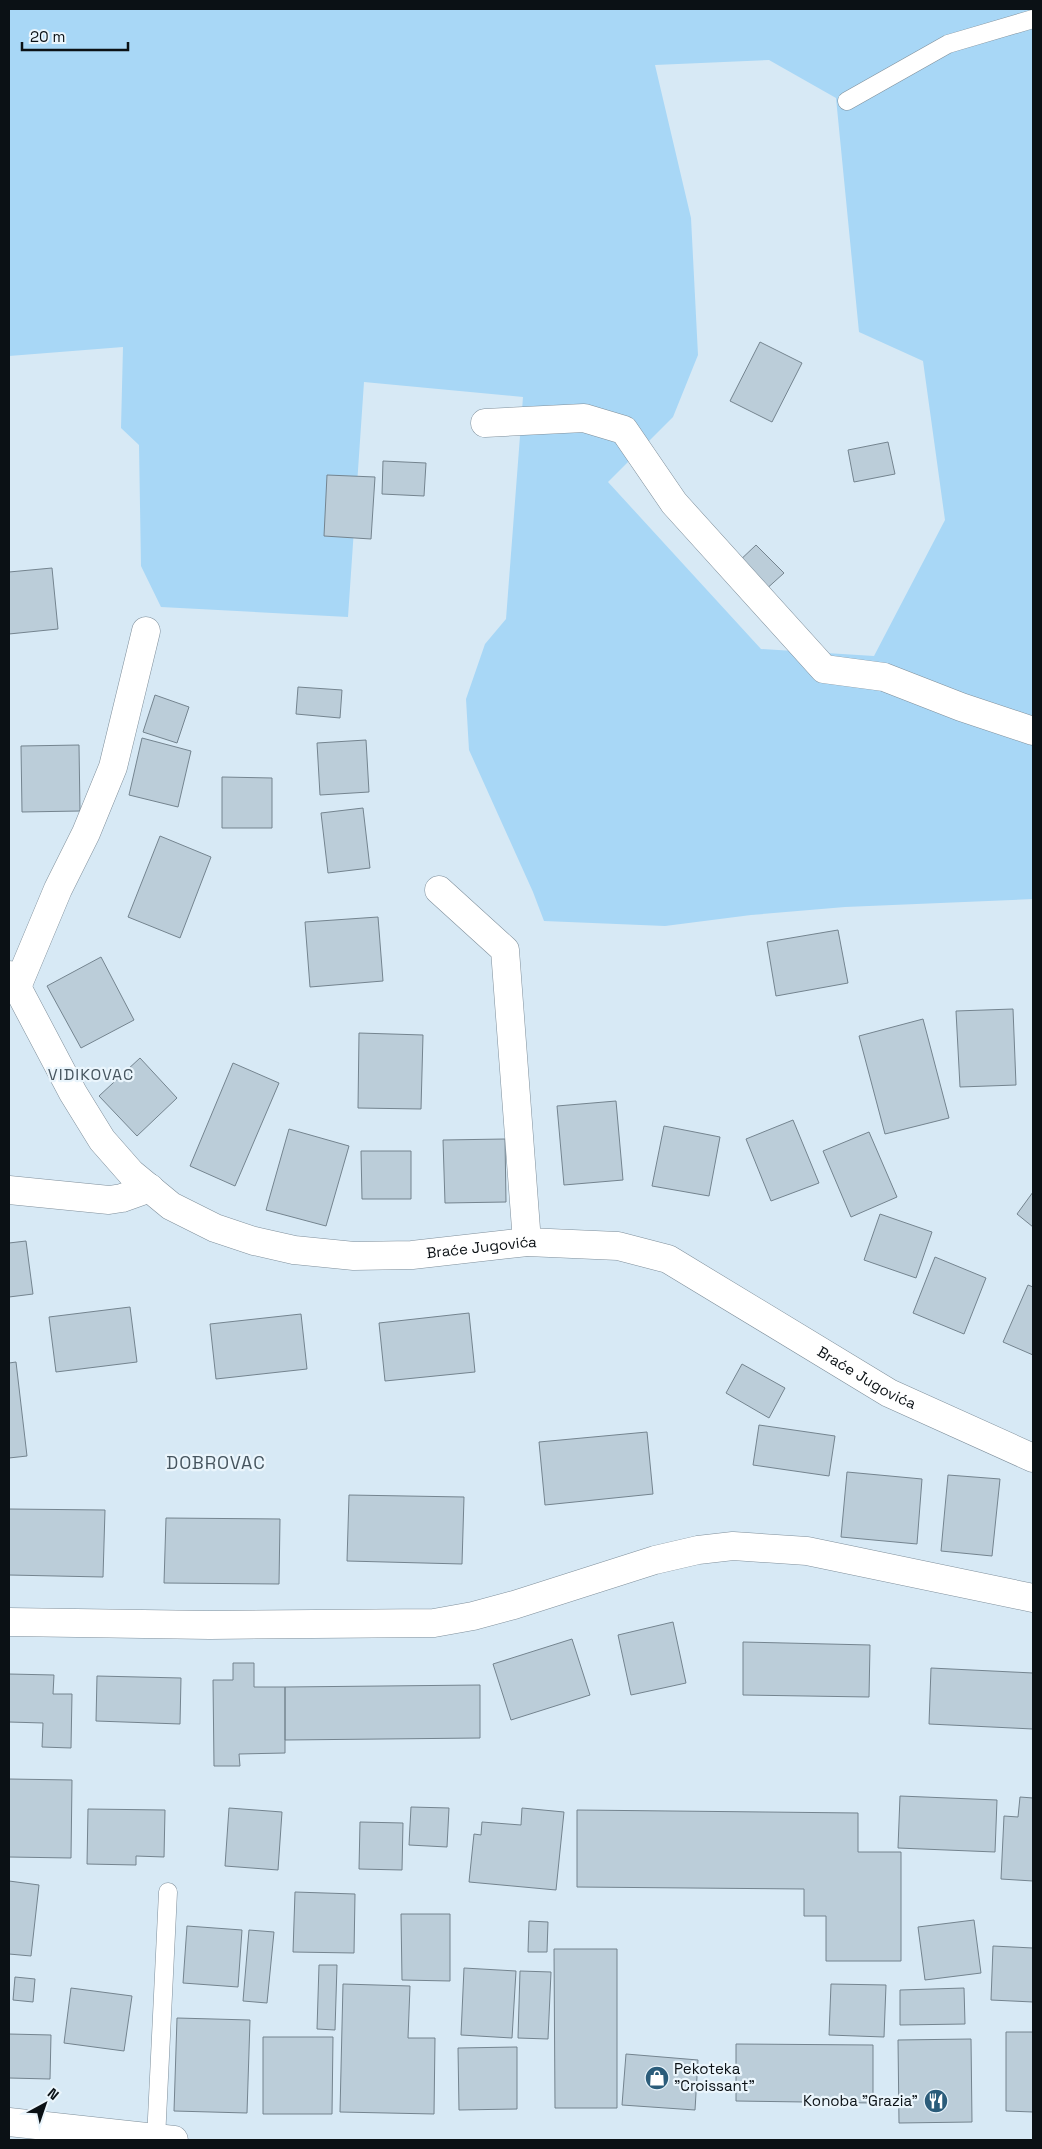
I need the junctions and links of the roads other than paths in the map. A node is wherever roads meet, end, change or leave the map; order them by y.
1 (1033, 19) edge
2 (847, 101) dead end
3 (485, 423) dead end
4 (146, 632) dead end
5 (1033, 732) edge
6 (440, 890) dead end
7 (13, 981) edge
8 (150, 1188) junction
9 (9, 1190) edge
10 (527, 1242) junction
11 (1033, 1458) edge
12 (1033, 1598) edge
13 (9, 1622) edge
14 (168, 1892) dead end
15 (9, 2122) edge
16 (165, 2140) edge

1 - 2 lane
3 - 5 street
4 - 7 street
6 - 10 street
7 - 8 street, Braće Jugovića
8 - 9 street
8 - 10 street, Braće Jugovića
10 - 11 street, Braće Jugovića
12 - 13 street
14 - 16 lane
15 - 16 street

